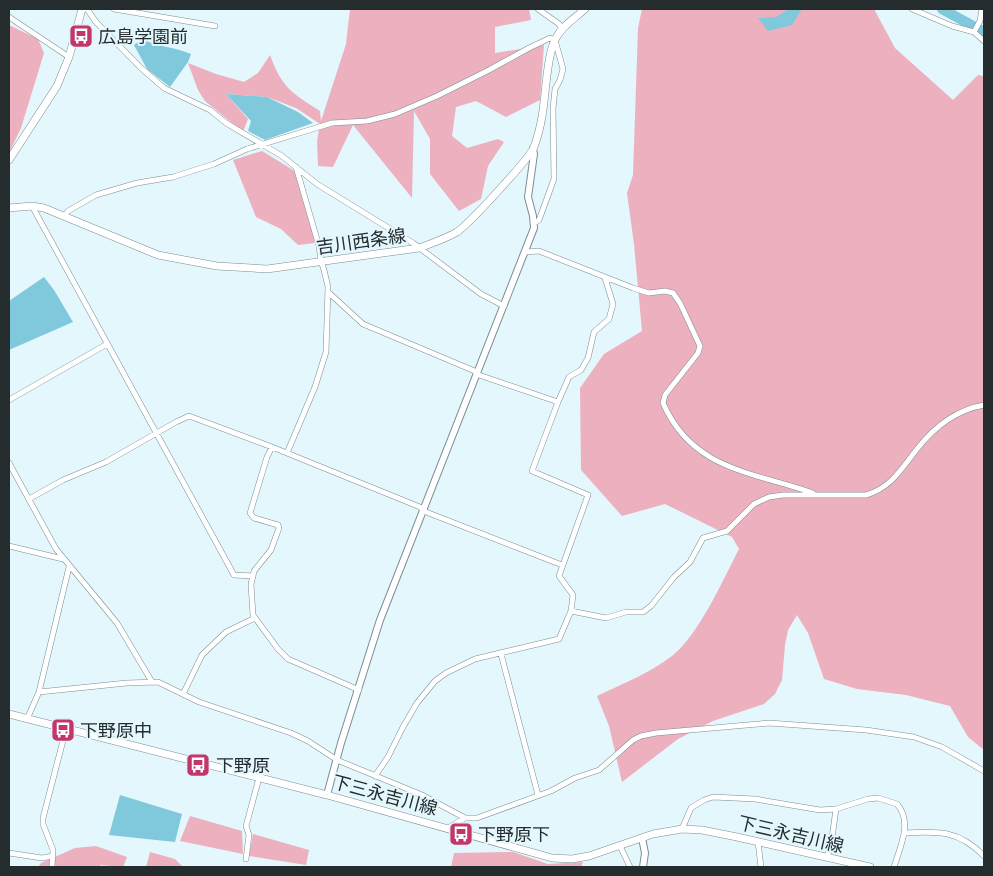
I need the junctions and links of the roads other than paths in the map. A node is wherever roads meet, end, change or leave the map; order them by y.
1 (82, 9) edge
2 (87, 9) edge
3 (114, 9) edge
4 (538, 9) edge
5 (585, 9) edge
6 (912, 9) edge
7 (982, 9) edge
8 (9, 17) edge
9 (216, 26) dead end
10 (562, 29) junction
11 (974, 32) junction
12 (555, 40) junction
13 (984, 41) edge
14 (69, 57) junction
15 (263, 144) junction
16 (534, 149) junction
17 (9, 160) edge
18 (296, 167) junction
19 (32, 206) junction
20 (9, 208) edge
21 (65, 215) junction
22 (534, 223) junction
23 (419, 248) junction
24 (525, 252) junction
25 (321, 261) junction
26 (605, 278) junction
27 (328, 292) junction
28 (504, 306) junction
29 (107, 344) junction
30 (477, 373) junction
31 (9, 400) edge
32 (558, 402) junction
33 (984, 405) edge
34 (156, 433) junction
35 (272, 447) junction
36 (287, 453) junction
37 (9, 463) edge
38 (819, 495) junction
39 (29, 499) junction
40 (423, 510) junction
41 (9, 546) edge
42 (62, 559) junction
43 (562, 565) junction
44 (69, 567) junction
45 (253, 576) junction
46 (571, 611) junction
47 (255, 618) junction
48 (501, 654) junction
49 (152, 682) junction
50 (359, 690) junction
51 (39, 692) junction
52 (183, 694) junction
53 (9, 714) edge
54 (27, 719) junction
55 (66, 729) junction
56 (337, 760) junction
57 (984, 771) edge
58 (375, 776) junction
59 (259, 778) junction
60 (327, 795) junction
61 (538, 795) junction
62 (836, 809) junction
63 (465, 818) junction
64 (448, 828) junction
65 (682, 829) junction
66 (905, 833) junction
67 (642, 838) junction
68 (758, 842) junction
69 (620, 846) junction
70 (9, 854) edge
71 (53, 856) junction
72 (984, 856) edge
73 (827, 857) junction
74 (246, 859) dead end
75 (52, 867) edge
76 (630, 867) edge
77 (643, 867) edge
78 (762, 867) edge
79 (870, 867) edge
80 (894, 867) edge

1 - 14 main road
2 - 15 street
3 - 9 street
4 - 10 street
5 - 10 main road, 吉川西条線
6 - 11 street
7 - 11 street
8 - 14 street
10 - 12 main road, 吉川西条線
11 - 13 street
12 - 15 street
12 - 16 main road, 吉川西条線
12 - 22 street
14 - 17 main road
15 - 18 street
15 - 21 street
16 - 22 street
16 - 23 main road, 吉川西条線
18 - 23 street
18 - 25 street
19 - 20 main road, 吉川西条線
19 - 21 main road, 吉川西条線
19 - 29 street
21 - 25 main road, 吉川西条線
22 - 24 street
23 - 25 main road, 吉川西条線
23 - 28 street
24 - 26 street
24 - 28 street
25 - 27 street
26 - 32 street
26 - 38 street
27 - 30 street
27 - 36 street
28 - 30 street
29 - 31 street
29 - 34 street
30 - 32 street
30 - 40 street
32 - 43 street
33 - 38 street
34 - 35 street
34 - 39 street
34 - 45 street
35 - 36 street
35 - 45 street
36 - 40 street
37 - 39 street
38 - 46 street
39 - 42 street
40 - 43 street
40 - 50 street
41 - 42 street
42 - 44 street
43 - 46 street
44 - 49 street
44 - 51 street
45 - 47 street
46 - 48 street
47 - 50 street
47 - 52 street
48 - 58 street
48 - 61 street
49 - 51 street
49 - 52 street
50 - 56 street
51 - 54 street
52 - 56 street
53 - 54 main road, 下三永吉川線
54 - 55 main road, 下三永吉川線
55 - 59 main road, 下三永吉川線
55 - 71 street
56 - 58 street
56 - 60 street
57 - 61 street
58 - 63 street
59 - 60 main road, 下三永吉川線
59 - 74 street
60 - 64 main road, 下三永吉川線
61 - 63 street
62 - 65 street
62 - 66 street
62 - 73 street
63 - 64 street
64 - 69 main road, 下三永吉川線
65 - 67 main road, 下三永吉川線
65 - 68 main road, 下三永吉川線
66 - 72 street
66 - 80 street
67 - 69 main road, 下三永吉川線
67 - 77 street
68 - 73 main road, 下三永吉川線
68 - 78 street
69 - 76 street
70 - 71 street
71 - 75 street
73 - 79 main road, 下三永吉川線

